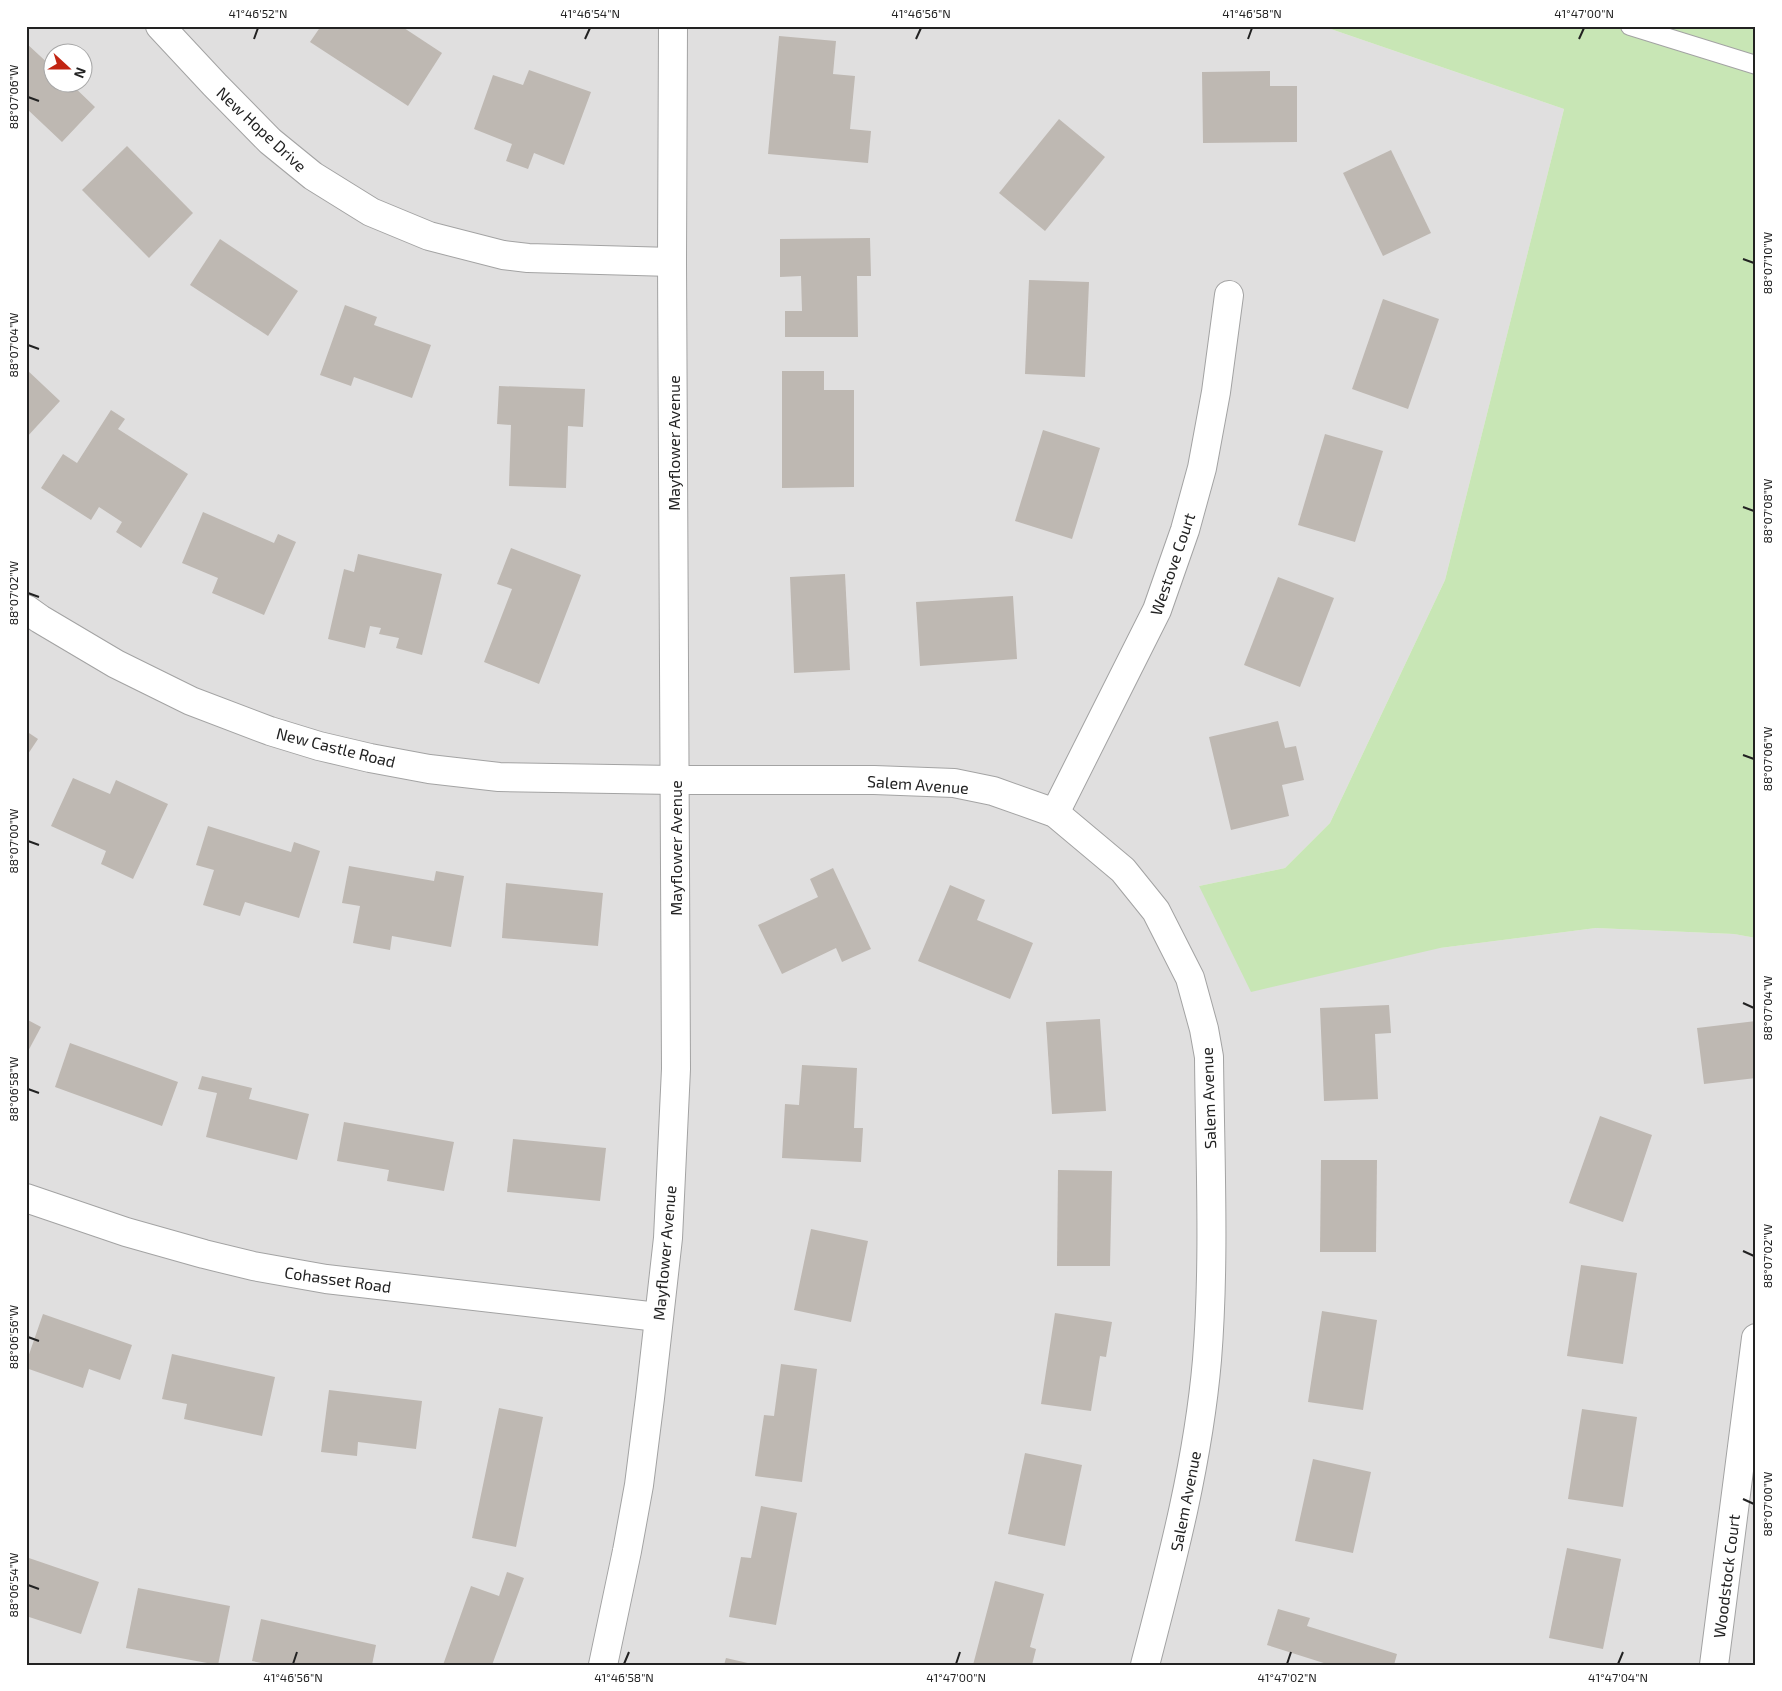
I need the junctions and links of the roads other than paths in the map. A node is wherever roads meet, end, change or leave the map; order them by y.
1 (160, 26) edge
2 (673, 26) edge
3 (1630, 26) edge
4 (1661, 31) edge
5 (1756, 65) edge
6 (672, 262) junction
7 (1229, 295) dead end
8 (26, 609) edge
9 (674, 780) junction
10 (1055, 814) junction
11 (26, 1198) edge
12 (658, 1317) junction
13 (1756, 1338) edge
14 (602, 1665) edge
15 (1145, 1665) edge
16 (1714, 1665) edge

1 - 6 street, New Hope Drive
2 - 6 street, Mayflower Avenue
3 - 4 lane
4 - 5 lane
6 - 9 street, Mayflower Avenue
7 - 10 street, Westove Court
8 - 9 street, New Castle Road
9 - 10 street, Salem Avenue
9 - 12 street, Mayflower Avenue
10 - 15 street, Salem Avenue
11 - 12 street, Cohasset Road
12 - 14 street, Mayflower Avenue
13 - 16 street, Woodstock Court

